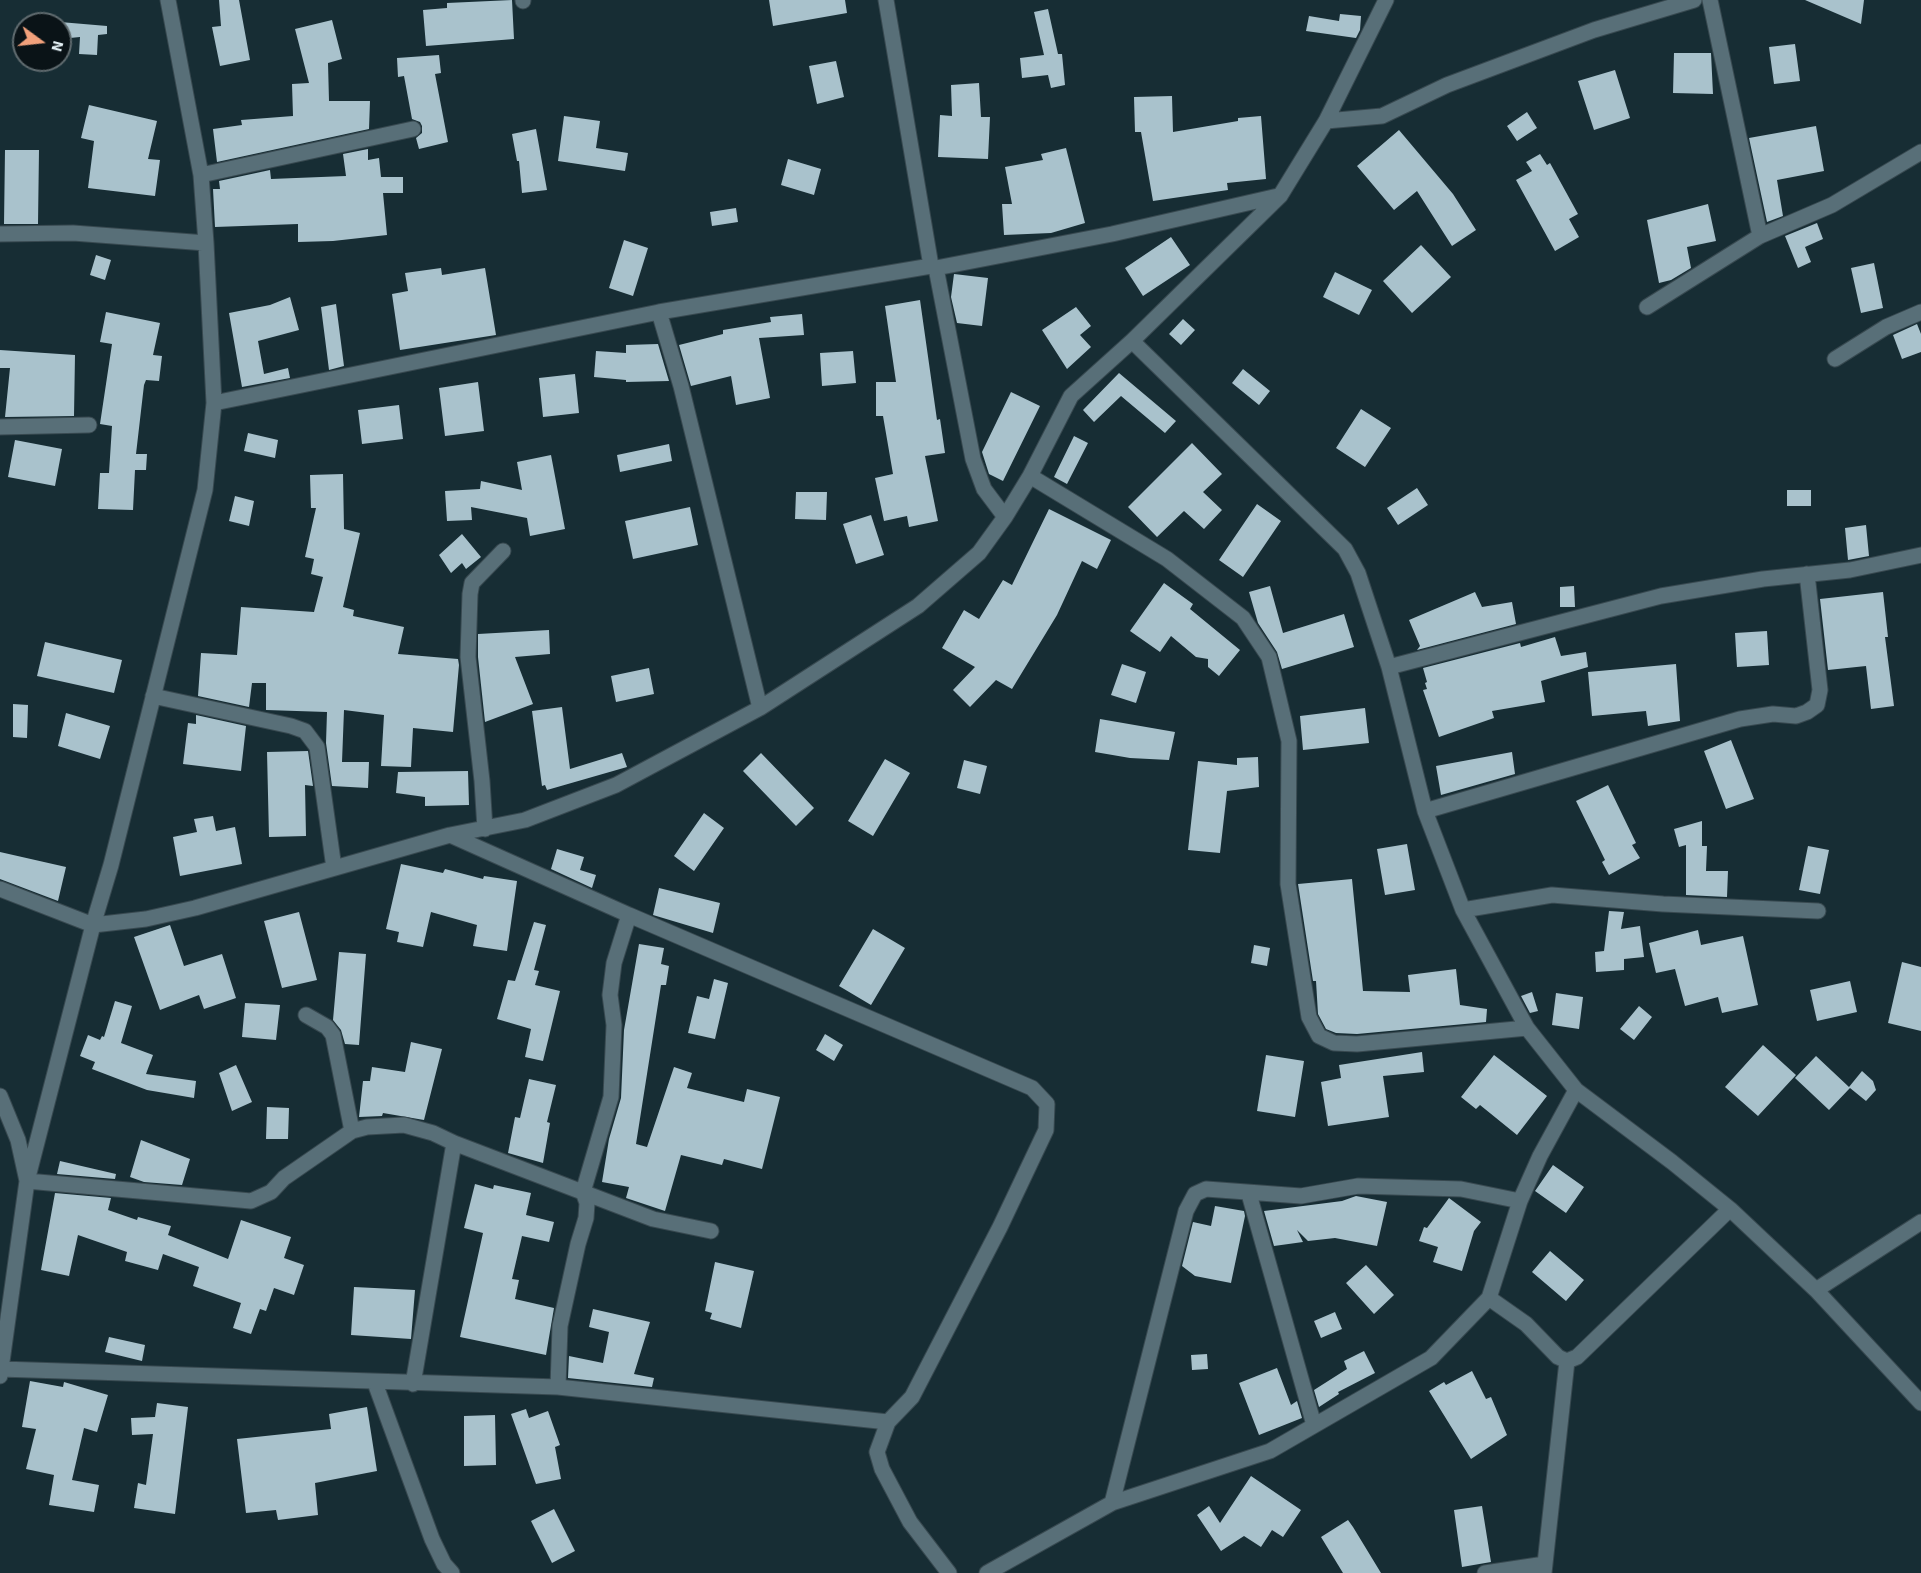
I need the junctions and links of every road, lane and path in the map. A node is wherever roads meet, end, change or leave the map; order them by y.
1 (168, 0) edge
2 (886, 0) edge
3 (1386, 0) edge
4 (1694, 0) edge
5 (1710, 0) edge
6 (1326, 121) junction
7 (413, 129) dead end
8 (1921, 152) edge
9 (201, 175) junction
10 (1280, 196) junction
11 (0, 234) edge
12 (1760, 236) junction
13 (206, 243) junction
14 (934, 267) junction
15 (1647, 307) dead end
16 (659, 312) junction
17 (1921, 312) edge
18 (1132, 341) junction
19 (1835, 358) dead end
20 (214, 403) junction
21 (90, 425) dead end
22 (0, 427) edge
23 (1030, 476) junction
24 (1005, 517) junction
25 (503, 551) dead end
26 (1921, 555) edge
27 (1807, 574) junction
28 (1389, 667) junction
29 (153, 696) junction
30 (760, 708) junction
31 (1425, 811) junction
32 (485, 828) junction
33 (450, 836) junction
34 (334, 868) junction
35 (0, 889) edge
36 (1463, 910) junction
37 (1818, 911) dead end
38 (629, 915) junction
39 (93, 925) junction
40 (306, 1015) dead end
41 (1527, 1028) junction
42 (1576, 1090) junction
43 (0, 1100) edge
44 (352, 1131) junction
45 (454, 1143) junction
46 (27, 1181) junction
47 (583, 1192) junction
48 (1249, 1194) junction
49 (1520, 1201) junction
50 (1730, 1209) junction
51 (1921, 1222) edge
52 (711, 1231) dead end
53 (1816, 1290) junction
54 (1489, 1298) junction
55 (1567, 1361) junction
56 (0, 1369) edge
57 (0, 1376) edge
58 (375, 1383) junction
59 (413, 1384) junction
60 (558, 1387) junction
61 (1921, 1403) edge
62 (888, 1422) junction
63 (1314, 1425) junction
64 (1112, 1503) junction
65 (1544, 1569) edge
66 (452, 1573) edge
67 (949, 1573) edge
68 (987, 1573) edge
69 (1485, 1573) edge

1 - 9 street
2 - 14 street
3 - 6 street
4 - 6 street
5 - 12 street
6 - 10 street
7 - 9 street
8 - 12 street
9 - 13 street
10 - 14 street
10 - 18 street
11 - 13 street
12 - 15 street
13 - 20 street
14 - 16 street
14 - 24 street
16 - 20 street
16 - 30 street
17 - 19 street
18 - 23 street
18 - 28 street
20 - 29 street
21 - 22 street
23 - 24 street
23 - 41 street
24 - 30 street
25 - 32 street
26 - 27 street
27 - 28 street
27 - 31 street
28 - 31 street
29 - 34 street
29 - 39 street
30 - 32 street
31 - 36 street
32 - 33 street
33 - 34 street
33 - 38 street
34 - 39 street
35 - 39 street
36 - 37 street
36 - 41 street
38 - 47 street
38 - 62 street
39 - 46 street
40 - 44 street
41 - 42 street
42 - 49 street
42 - 50 street
43 - 46 street
44 - 45 street
44 - 46 street
45 - 47 street
45 - 59 street
46 - 56 street
47 - 52 street
47 - 60 street
48 - 49 street
48 - 63 street
48 - 64 street
49 - 54 street
50 - 53 street
50 - 55 street
51 - 53 street
53 - 61 street
54 - 55 street
54 - 63 street
55 - 65 street
56 - 57 street
56 - 58 street
58 - 59 street
58 - 66 street
59 - 60 street
60 - 62 street
62 - 67 street
63 - 64 street
64 - 68 street
65 - 69 street

